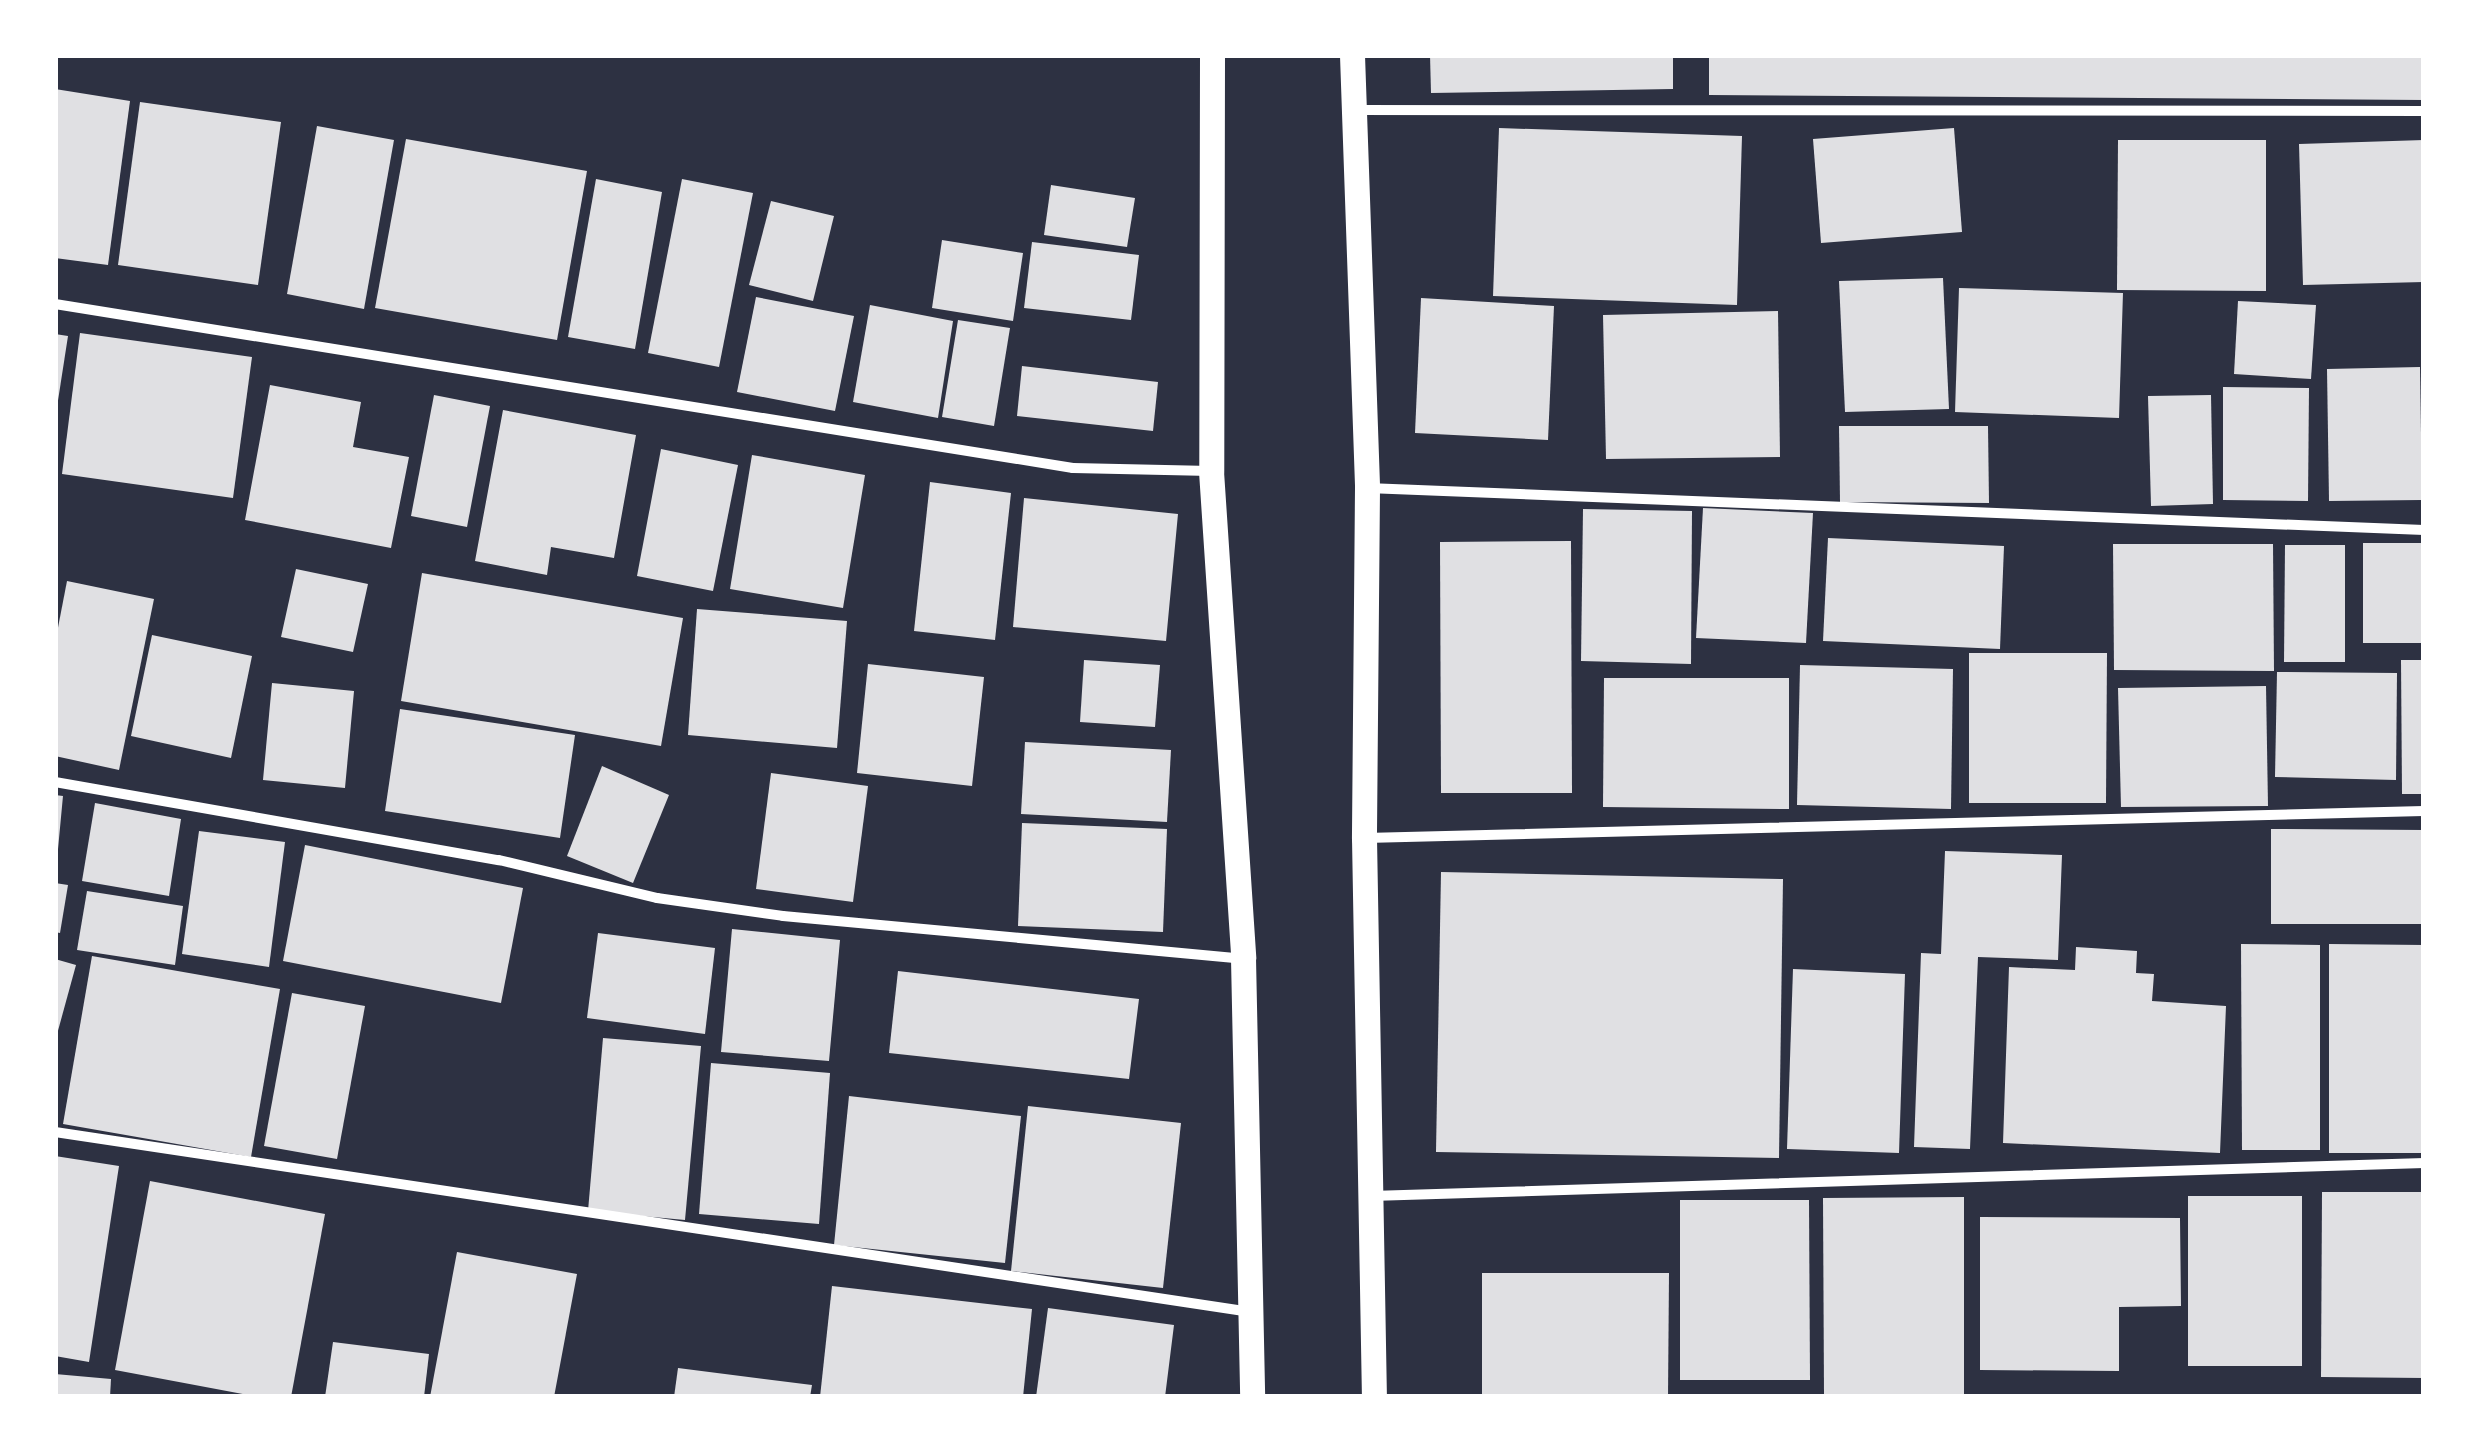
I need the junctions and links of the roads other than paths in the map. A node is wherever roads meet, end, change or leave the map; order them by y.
1 (1212, 55) edge
2 (1352, 55) edge
3 (1351, 110) junction
4 (2424, 112) edge
5 (55, 304) edge
6 (1211, 471) junction
7 (1367, 488) junction
8 (2424, 530) edge
9 (55, 782) edge
10 (2424, 811) edge
11 (1364, 838) junction
12 (1243, 958) junction
13 (55, 1132) edge
14 (2424, 1164) edge
15 (1370, 1196) junction
16 (1252, 1312) junction
17 (1252, 1397) edge
18 (1374, 1397) edge

1 - 6 main road
2 - 3 main road
3 - 4 street
3 - 7 main road
5 - 6 street
6 - 12 main road
7 - 8 street
7 - 11 main road
9 - 12 street
10 - 11 street
11 - 15 main road
12 - 16 main road
13 - 16 street
14 - 15 street
15 - 18 main road
16 - 17 main road

